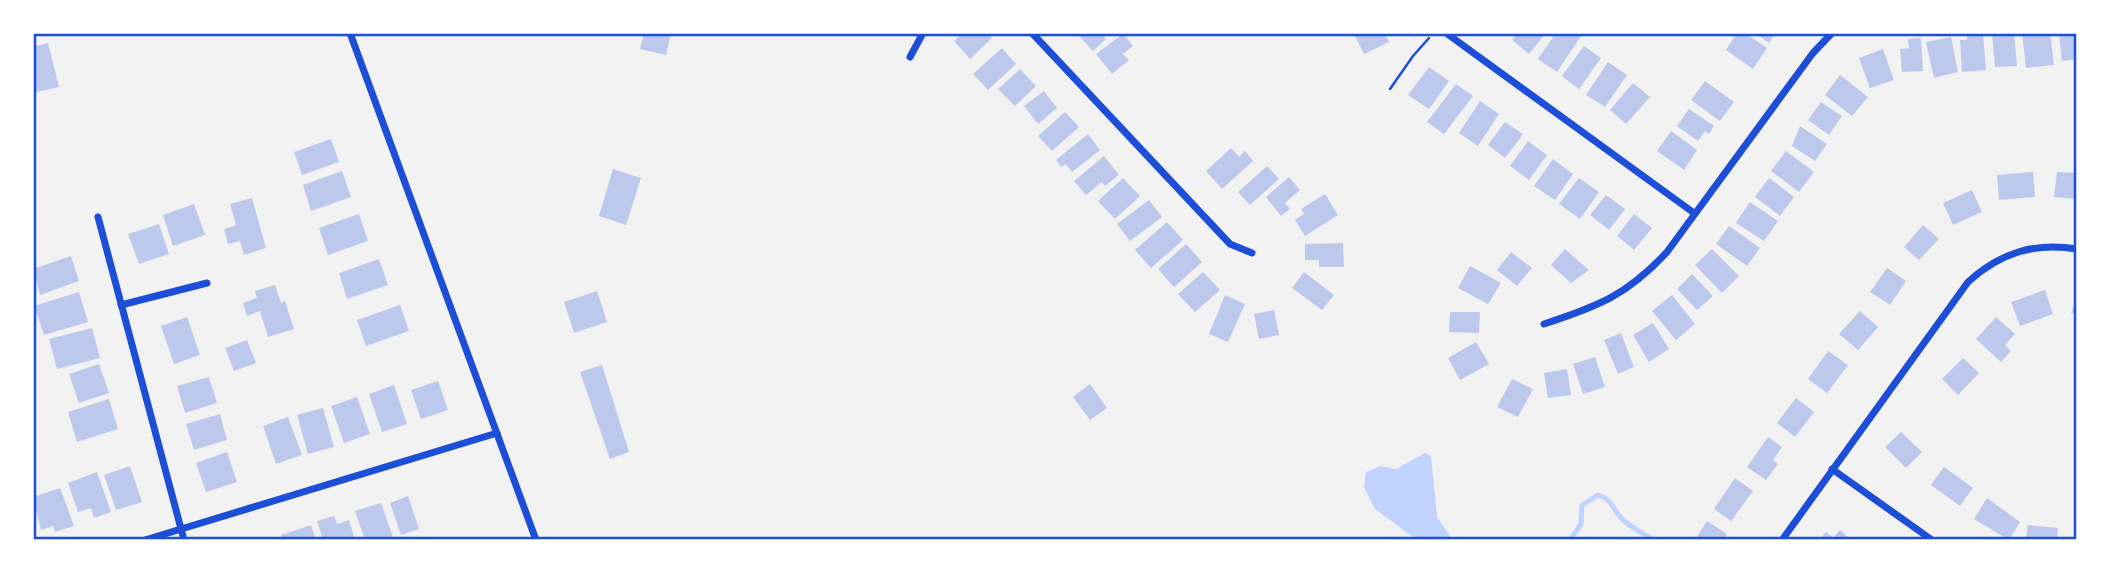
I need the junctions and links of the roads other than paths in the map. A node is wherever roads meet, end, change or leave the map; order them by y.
1 (350, 33) edge
2 (923, 33) edge
3 (1032, 33) edge
4 (1446, 33) edge
5 (1832, 33) edge
6 (910, 58) dead end
7 (1695, 213) junction
8 (97, 217) dead end
9 (2077, 249) edge
10 (1252, 253) dead end
11 (207, 283) dead end
12 (121, 305) junction
13 (1544, 324) dead end
14 (497, 433) junction
15 (1832, 469) junction
16 (181, 528) junction
17 (145, 540) edge
18 (184, 540) edge
19 (537, 540) edge
20 (1782, 540) edge
21 (1932, 540) edge

1 - 14 street
2 - 6 street
3 - 10 street
4 - 7 street
5 - 7 street
7 - 13 street
8 - 12 street
9 - 15 street
11 - 12 street
12 - 16 street
14 - 16 street
14 - 19 street
15 - 20 street
15 - 21 street
16 - 17 street
16 - 18 street

